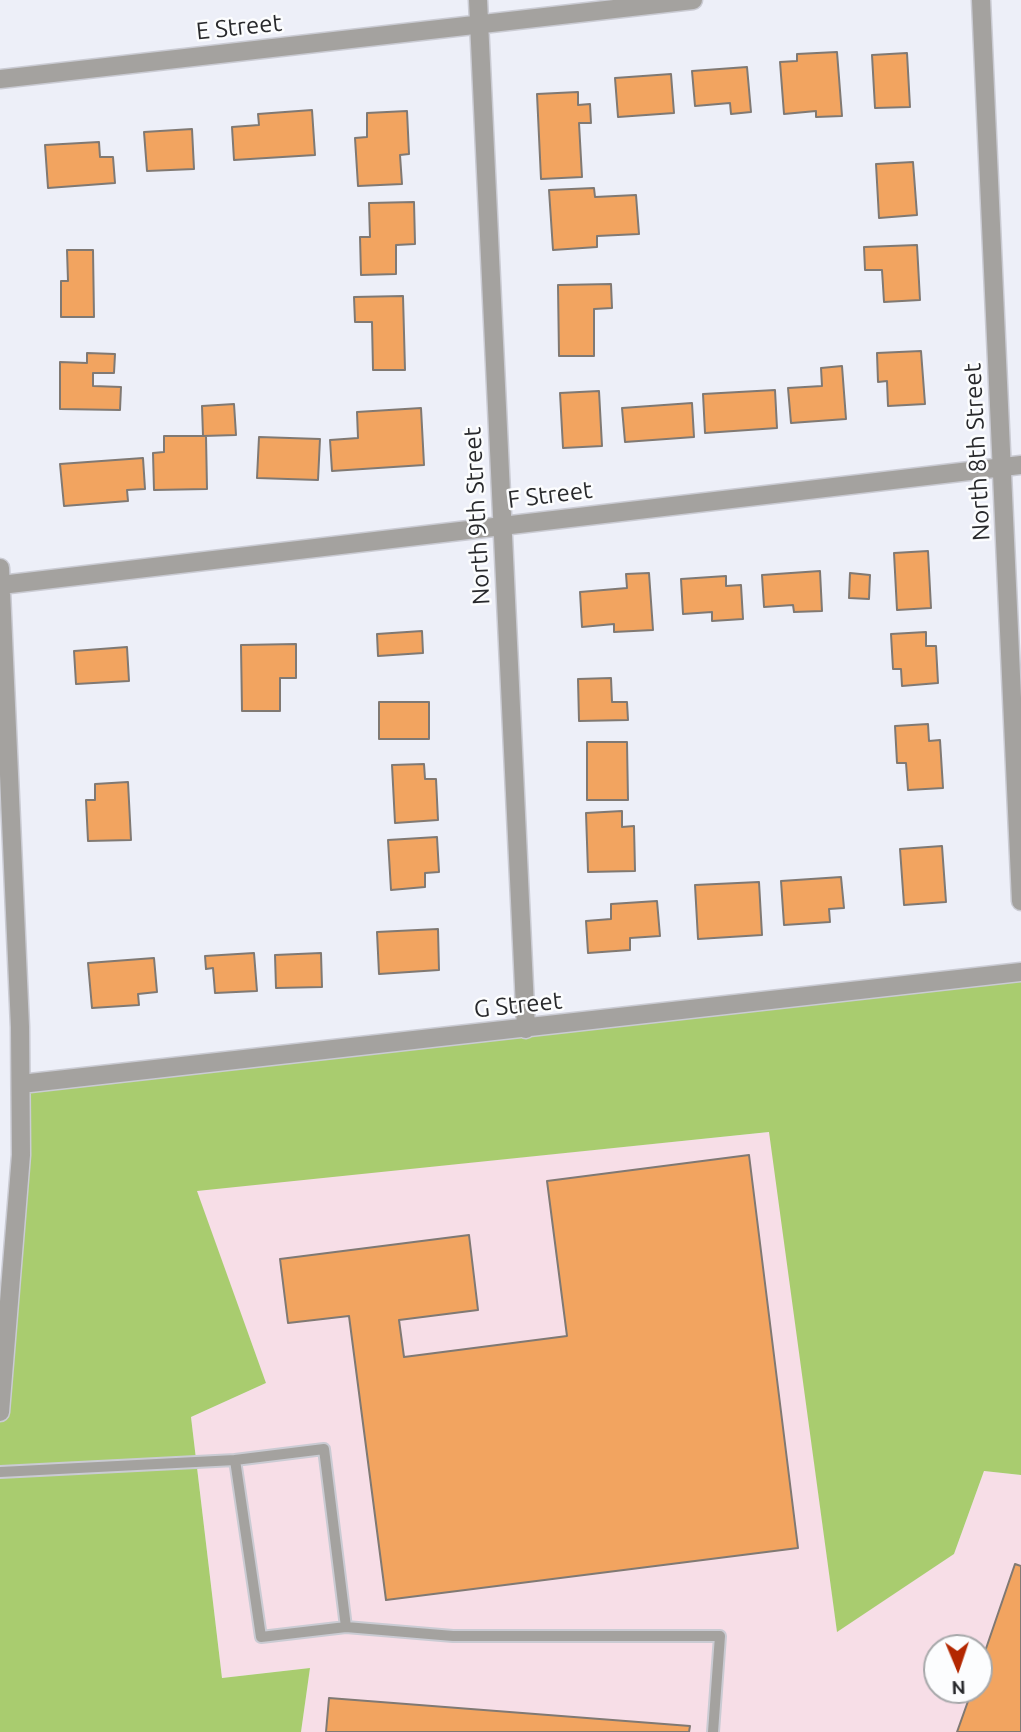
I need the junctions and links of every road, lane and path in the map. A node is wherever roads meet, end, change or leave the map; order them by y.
1 (478, 0) edge
2 (693, 0) edge
3 (981, 0) edge
4 (479, 25) junction
5 (0, 79) edge
6 (1021, 465) edge
7 (1002, 467) junction
8 (502, 525) junction
9 (0, 568) edge
10 (1, 584) edge
11 (1021, 901) edge
12 (1021, 972) edge
13 (526, 1029) junction
14 (21, 1084) junction
15 (5, 1303) edge
16 (0, 1412) edge
17 (235, 1460) junction
18 (0, 1472) edge
19 (346, 1627) junction
20 (713, 1732) edge

1 - 4 street, North 9th Street
2 - 4 street, E Street
3 - 7 street, North 8th Street
4 - 5 street, E Street
4 - 8 street, North 9th Street
6 - 7 street, F Street
7 - 8 street, F Street
7 - 11 street, North 8th Street
8 - 10 street, F Street
8 - 13 street, North 9th Street
9 - 10 street
10 - 14 street
12 - 13 street, G Street
13 - 14 street, G Street
14 - 15 street
15 - 16 street
17 - 18 lane
17 - 19 lane
17 - 19 lane
19 - 20 lane

